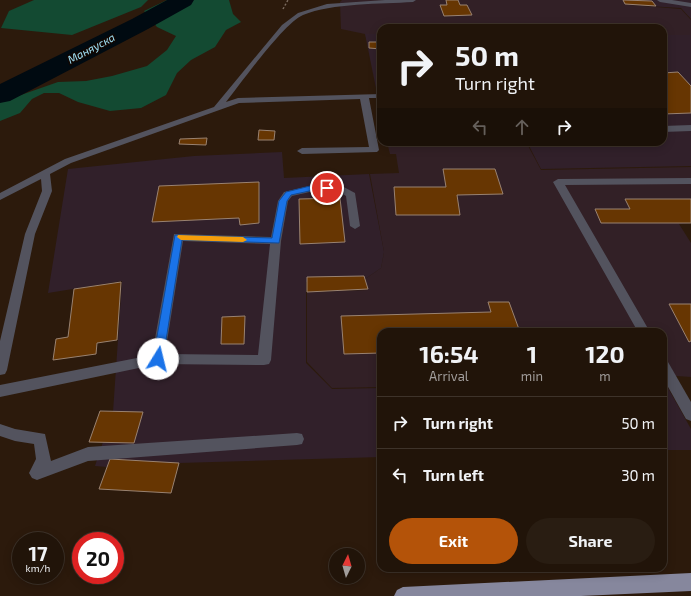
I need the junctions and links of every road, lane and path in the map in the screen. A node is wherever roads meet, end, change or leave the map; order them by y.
1 (413, 0) edge
2 (660, 0) edge
3 (691, 5) edge
4 (364, 96) junction
5 (377, 96) edge
6 (217, 108) junction
7 (691, 128) edge
8 (667, 130) edge
9 (302, 152) dead end
10 (45, 173) junction
11 (691, 181) edge
12 (0, 197) edge
13 (355, 226) dead end
14 (276, 241) junction
15 (642, 328) edge
16 (158, 359) junction
17 (0, 370) edge
18 (667, 373) edge
19 (0, 391) edge
20 (691, 415) edge
21 (0, 430) edge
22 (297, 439) dead end
23 (691, 582) edge
24 (600, 591) edge
25 (403, 596) edge

1 - 6 lane
2 - 3 lane
4 - 5 lane
4 - 6 lane
4 - 9 lane
6 - 10 lane
7 - 8 lane
10 - 12 lane
10 - 17 lane
11 - 15 lane
13 - 14 lane
14 - 16 lane
14 - 16 lane
16 - 19 lane
18 - 20 lane
21 - 22 lane
23 - 24 main road
24 - 25 main road

